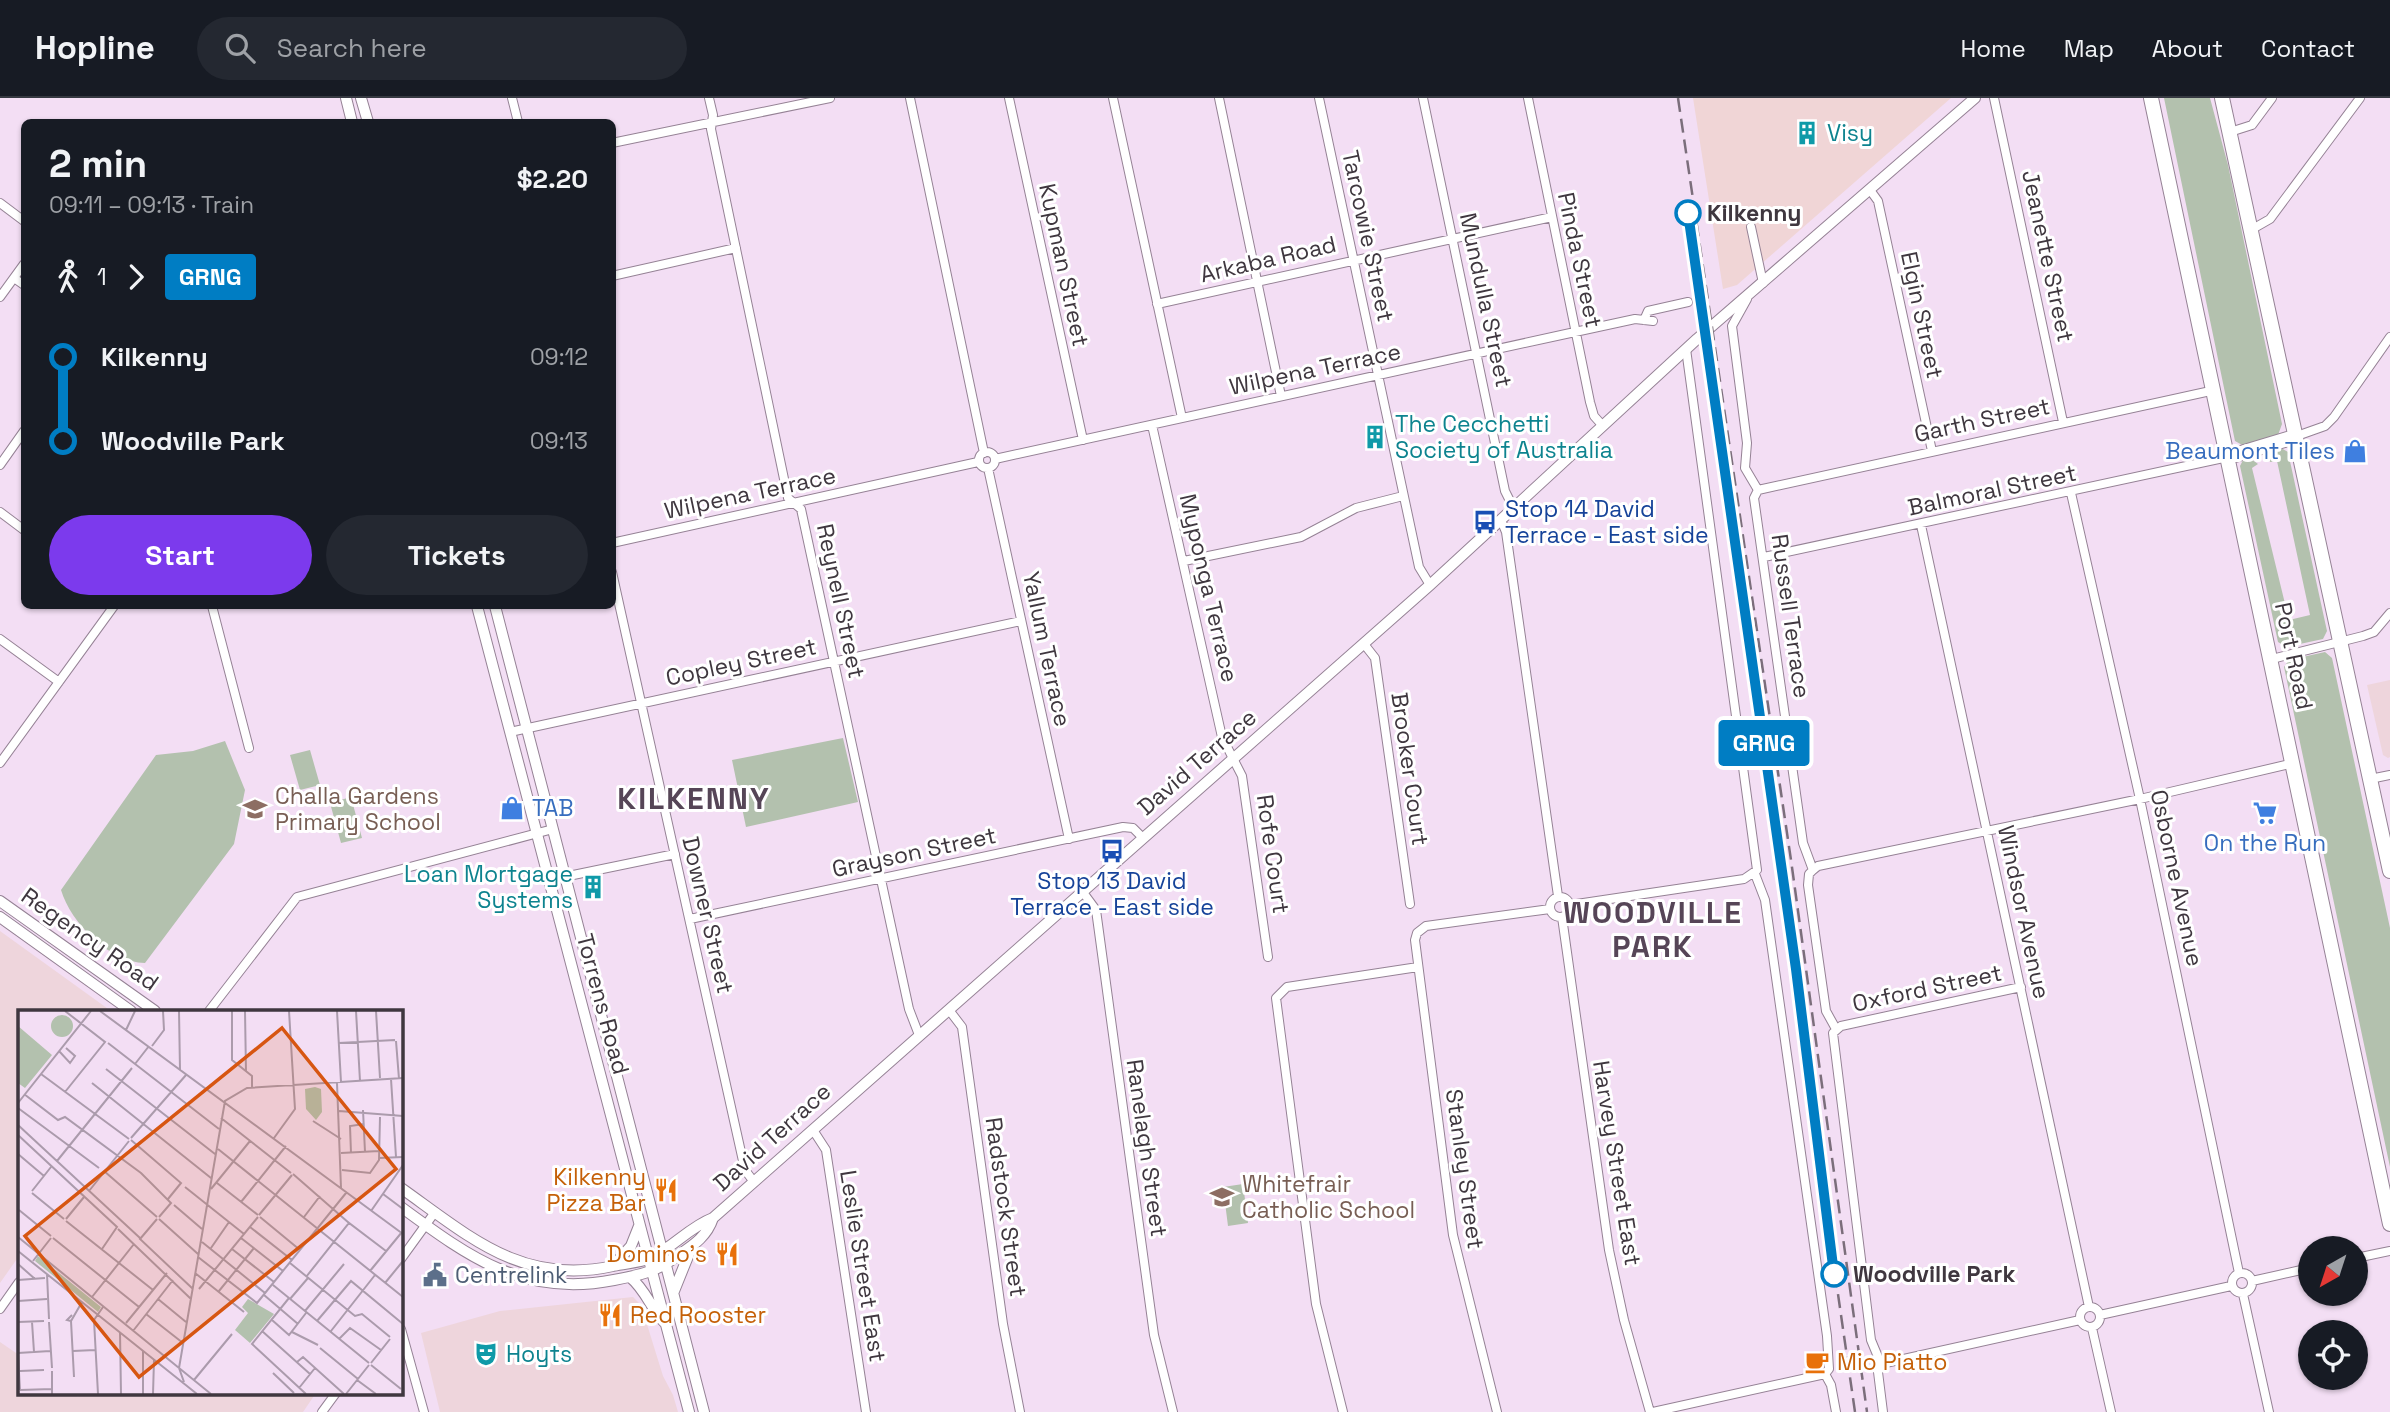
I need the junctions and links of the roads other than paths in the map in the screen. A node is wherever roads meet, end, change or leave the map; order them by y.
1 (346, 98) edge
2 (361, 98) edge
3 (512, 98) edge
4 (709, 98) edge
5 (830, 98) edge
6 (910, 98) edge
7 (1009, 98) edge
8 (1113, 98) edge
9 (1219, 98) edge
10 (1319, 98) edge
11 (1423, 98) edge
12 (1528, 98) edge
13 (1975, 98) edge
14 (1994, 98) edge
15 (2151, 98) edge
16 (2222, 98) edge
17 (2272, 98) edge
18 (2360, 98) edge
19 (351, 119) edge
20 (367, 119) edge
21 (517, 119) edge
22 (710, 122) junction
23 (2230, 132) junction
24 (616, 142) edge
25 (1870, 190) junction
26 (0, 203) edge
27 (1552, 217) junction
28 (21, 219) edge
29 (1751, 227) dead end
30 (2249, 231) junction
31 (1454, 237) junction
32 (736, 248) junction
33 (1353, 258) junction
34 (21, 268) edge
35 (616, 275) edge
36 (14, 278) junction
37 (1257, 281) junction
38 (21, 283) edge
39 (1763, 283) junction
40 (1749, 295) junction
41 (0, 298) edge
42 (1688, 302) dead end
43 (1157, 304) junction
44 (1576, 331) junction
45 (2390, 337) edge
46 (1686, 349) junction
47 (1478, 353) junction
48 (1377, 375) junction
49 (2215, 390) junction
50 (1281, 396) junction
51 (1182, 418) junction
52 (2063, 422) junction
53 (1152, 425) junction
54 (1603, 426) junction
55 (21, 435) edge
56 (2294, 437) junction
57 (1083, 440) junction
58 (1932, 451) junction
59 (984, 453) junction
60 (2228, 457) junction
61 (995, 459) junction
62 (978, 462) junction
63 (0, 465) edge
64 (988, 468) junction
65 (1758, 490) junction
66 (2071, 492) junction
67 (1403, 496) junction
68 (794, 504) junction
69 (1514, 509) junction
70 (0, 512) edge
71 (1502, 520) junction
72 (1921, 525) junction
73 (21, 528) edge
74 (616, 543) edge
75 (1764, 557) junction
76 (1184, 561) junction
77 (1430, 585) junction
78 (616, 591) edge
79 (112, 609) edge
80 (213, 609) edge
81 (478, 609) edge
82 (496, 609) edge
83 (2390, 613) edge
84 (1021, 621) junction
85 (0, 639) edge
86 (1364, 644) junction
87 (2339, 644) junction
88 (2272, 659) junction
89 (834, 661) junction
90 (58, 682) junction
91 (640, 703) junction
92 (526, 727) junction
93 (510, 732) junction
94 (249, 748) dead end
95 (1233, 758) junction
96 (0, 763) edge
97 (2294, 763) junction
98 (2390, 775) edge
99 (2370, 779) junction
100 (2140, 799) junction
101 (553, 830) junction
102 (1987, 830) junction
103 (537, 834) junction
104 (1142, 838) junction
105 (1069, 839) junction
106 (675, 854) junction
107 (1813, 870) junction
108 (2390, 871) edge
109 (1756, 872) junction
110 (565, 877) junction
111 (881, 879) junction
112 (549, 880) junction
113 (1082, 891) junction
114 (1558, 897) junction
115 (0, 901) edge
116 (1410, 904) dead end
117 (1570, 905) junction
118 (1550, 909) junction
119 (0, 917) edge
120 (1562, 917) junction
121 (690, 919) junction
122 (1268, 957) dead end
123 (1418, 967) junction
124 (2021, 987) junction
125 (595, 997) junction
126 (581, 1000) junction
127 (130, 1010) edge
128 (154, 1010) edge
129 (210, 1010) edge
130 (949, 1010) junction
131 (1838, 1027) junction
132 (919, 1035) junction
133 (813, 1130) junction
134 (754, 1182) junction
135 (402, 1189) edge
136 (402, 1208) edge
137 (435, 1212) junction
138 (713, 1218) junction
139 (2390, 1224) edge
140 (425, 1225) junction
141 (639, 1226) junction
142 (692, 1247) junction
143 (661, 1251) junction
144 (2390, 1251) edge
145 (2368, 1256) edge
146 (402, 1258) edge
147 (649, 1259) junction
148 (666, 1265) junction
149 (613, 1266) junction
150 (653, 1270) junction
151 (2298, 1271) edge
152 (2239, 1273) junction
153 (630, 1276) junction
154 (2252, 1281) junction
155 (18, 1283) edge
156 (2231, 1286) junction
157 (674, 1292) junction
158 (2244, 1294) junction
159 (2089, 1307) junction
160 (0, 1309) edge
161 (2100, 1315) junction
162 (2080, 1320) junction
163 (666, 1324) junction
164 (2092, 1328) junction
165 (402, 1333) edge
166 (1881, 1364) junction
167 (1825, 1374) junction
168 (335, 1394) edge
169 (322, 1412) edge
170 (424, 1412) edge
171 (689, 1412) edge
172 (704, 1412) edge
173 (866, 1412) edge
174 (1020, 1412) edge
175 (1174, 1412) edge
176 (1343, 1412) edge
177 (1497, 1412) edge
178 (1652, 1412) edge
179 (1836, 1412) edge
180 (1883, 1412) edge
181 (2111, 1412) edge
182 (2269, 1412) edge

1 - 19 main road
2 - 20 main road
3 - 21 street
4 - 22 street, Reynell Street
5 - 22 street
6 - 59 street
7 - 57 street, Kupman Street
8 - 43 street
9 - 37 street
10 - 33 street, Tarcowie Street
11 - 31 street, Mundulla Street
12 - 27 street, Pinda Street
13 - 25 main road, David Terrace
14 - 52 street, Jeanette Street
15 - 49 highway, Port Road
16 - 23 highway, Port Road
17 - 23 street
18 - 30 street
22 - 24 street
22 - 32 street, Reynell Street
23 - 30 highway, Port Road
25 - 39 main road, David Terrace
25 - 58 street, Elgin Street
26 - 28 street
27 - 31 street, Arkaba Road
27 - 44 street, Pinda Street
29 - 39 street
30 - 56 highway, Port Road
31 - 33 street, Arkaba Road
31 - 47 street, Mundulla Street
32 - 35 street
32 - 68 street, Reynell Street
33 - 37 street, Arkaba Road
33 - 48 street, Tarcowie Street
34 - 36 street
36 - 38 street
36 - 41 street
37 - 43 street, Arkaba Road
37 - 50 street
39 - 40 main road, David Terrace
40 - 46 main road, David Terrace
40 - 65 street, Russell Terrace
42 - 44 street, Wilpena Terrace
43 - 51 street
44 - 47 street, Wilpena Terrace
44 - 54 street, Pinda Street
45 - 56 street
46 - 54 main road, David Terrace
46 - 109 street
47 - 48 street, Wilpena Terrace
47 - 69 street, Mundulla Street
48 - 50 street, Wilpena Terrace
48 - 67 street, Tarcowie Street
49 - 52 street, Garth Street
49 - 60 highway, Port Road
50 - 51 street, Wilpena Terrace
51 - 53 street, Wilpena Terrace
52 - 58 street, Garth Street
53 - 57 street, Wilpena Terrace
53 - 76 street, Myponga Terrace
54 - 69 main road, David Terrace
55 - 63 street
56 - 60 highway
56 - 87 highway, Port Road
57 - 61 street, Wilpena Terrace
58 - 65 street, Garth Street
59 - 61 street
59 - 62 street
60 - 66 street, Balmoral Street
60 - 88 highway, Port Road
61 - 64 street
62 - 64 street
62 - 68 street, Wilpena Terrace
64 - 84 street, Yallum Terrace
65 - 75 street, Russell Terrace
66 - 72 street, Balmoral Street
66 - 100 street, Osborne Avenue
67 - 76 street
67 - 77 street, Tarcowie Street
68 - 74 street, Wilpena Terrace
68 - 89 street, Reynell Street
69 - 71 main road, David Terrace
70 - 73 street
71 - 77 main road, David Terrace
71 - 114 street
72 - 75 street, Balmoral Street
72 - 102 street, Windsor Avenue
75 - 107 street, Russell Terrace
76 - 95 street, Myponga Terrace
77 - 86 main road, David Terrace
78 - 91 street, Downer Street
79 - 90 street
80 - 94 street
81 - 93 main road, Torrens Road
82 - 92 main road, Torrens Road
83 - 87 street
84 - 89 street, Copley Street
84 - 105 street, Yallum Terrace
85 - 90 street
86 - 95 main road, David Terrace
86 - 116 street, Brooker Court
87 - 88 street
87 - 99 highway, Port Road
88 - 97 highway, Port Road
89 - 91 street, Copley Street
89 - 111 street, Reynell Street
90 - 96 street
91 - 92 street, Copley Street
91 - 106 street, Downer Street
92 - 93 street, Copley Street
92 - 101 main road, Torrens Road
93 - 103 main road, Torrens Road
95 - 104 main road, David Terrace
95 - 122 street, Rofe Court
97 - 100 street
97 - 139 highway, Port Road
98 - 99 street
99 - 108 highway, Port Road
100 - 102 street
100 - 152 street, Osborne Avenue
101 - 103 street
101 - 110 main road, Torrens Road
102 - 107 street
102 - 124 street, Windsor Avenue
103 - 112 main road, Torrens Road
103 - 129 street
104 - 105 street, Grayson Street
104 - 113 main road, David Terrace
105 - 111 street, Grayson Street
106 - 110 street
106 - 121 street, Downer Street
107 - 131 street, Russell Terrace
109 - 117 street
109 - 167 street
110 - 112 street
110 - 125 main road, Torrens Road
111 - 121 street, Grayson Street
111 - 132 street, Reynell Street
112 - 126 main road, Torrens Road
113 - 130 main road, David Terrace
113 - 175 street, Ranelagh Street
114 - 117 street
114 - 118 street
115 - 128 main road, Regency Road
117 - 120 street
118 - 120 street
118 - 123 street, Stanley Street
119 - 127 main road, Regency Road
120 - 178 street, Harvey Street East
121 - 134 street, Downer Street
123 - 176 street
123 - 177 street, Stanley Street
124 - 131 street, Oxford Street
124 - 159 street, Windsor Avenue
125 - 126 main road
125 - 143 main road, Torrens Road
126 - 141 main road, Torrens Road
130 - 132 main road, David Terrace
130 - 174 street, Radstock Street
131 - 166 street, Russell Terrace
132 - 133 main road, David Terrace
133 - 134 main road, David Terrace
133 - 173 street, Leslie Street East
134 - 138 main road, David Terrace
135 - 137 main road
136 - 140 main road
137 - 140 street
137 - 149 main road
138 - 142 main road, David Terrace
138 - 143 main road, David Terrace
140 - 146 street
140 - 153 main road
141 - 147 main road, Torrens Road
141 - 149 main road
142 - 148 main road, David Terrace
142 - 157 main road
143 - 147 main road, David Terrace
143 - 148 main road, Torrens Road
144 - 145 street
147 - 149 main road
147 - 150 main road, Torrens Road
148 - 150 main road, David Terrace
148 - 157 main road, Torrens Road
150 - 153 main road
150 - 163 main road, Torrens Road
151 - 154 street
152 - 154 street
152 - 156 street
153 - 163 main road
154 - 158 street
155 - 160 street
156 - 158 street
156 - 161 street
157 - 172 main road, Torrens Road
158 - 182 street
159 - 161 street
159 - 162 street
161 - 164 street
162 - 164 street
162 - 166 street
163 - 171 main road, Torrens Road
164 - 181 street
165 - 170 street
166 - 180 street, Russell Terrace
167 - 178 street
167 - 179 street
168 - 169 street

